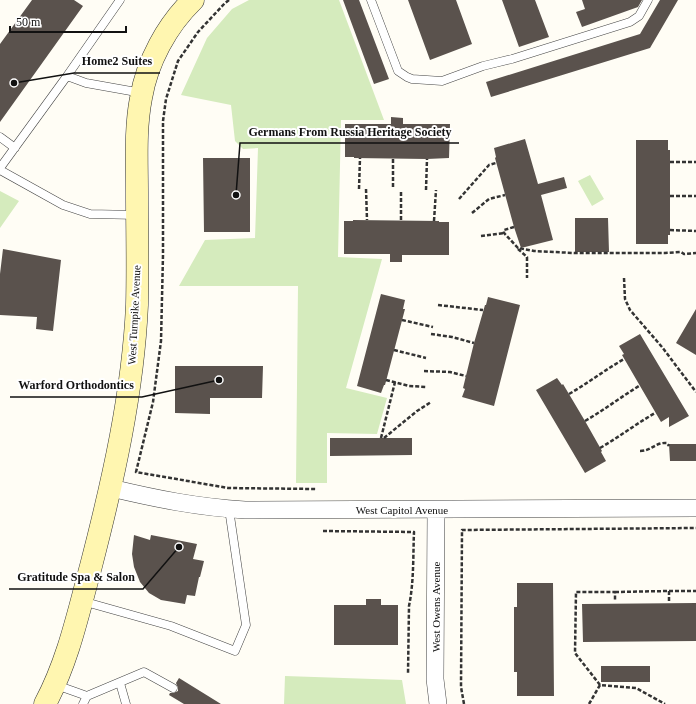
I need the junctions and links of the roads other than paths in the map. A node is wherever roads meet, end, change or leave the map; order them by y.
1 (120, 0) edge
2 (193, 0) edge
3 (371, 0) edge
4 (648, 0) edge
5 (67, 76) junction
6 (142, 93) junction
7 (0, 137) edge
8 (15, 148) junction
9 (0, 169) edge
10 (137, 215) junction
11 (111, 488) junction
12 (696, 508) edge
13 (229, 509) junction
14 (436, 510) junction
15 (82, 600) junction
16 (120, 683) junction
17 (55, 685) junction
18 (173, 688) dead end
19 (87, 696) junction
20 (127, 703) edge
21 (45, 704) edge
22 (83, 704) edge
23 (438, 704) edge

1 - 5 lane
2 - 6 street, West Turnpike Avenue
3 - 4 lane
5 - 6 lane
5 - 8 lane
6 - 10 street, West Turnpike Avenue
7 - 8 lane
8 - 9 lane
9 - 10 lane
10 - 11 street, West Turnpike Avenue
11 - 13 street, West Capitol Avenue
11 - 15 street, West Turnpike Avenue
12 - 14 street, West Capitol Avenue
13 - 14 street, West Capitol Avenue
13 - 15 lane
14 - 23 street, West Owens Avenue
15 - 17 street, West Turnpike Avenue
16 - 18 lane
16 - 19 lane
16 - 20 lane
17 - 19 lane
17 - 21 street, West Turnpike Avenue
19 - 22 lane

